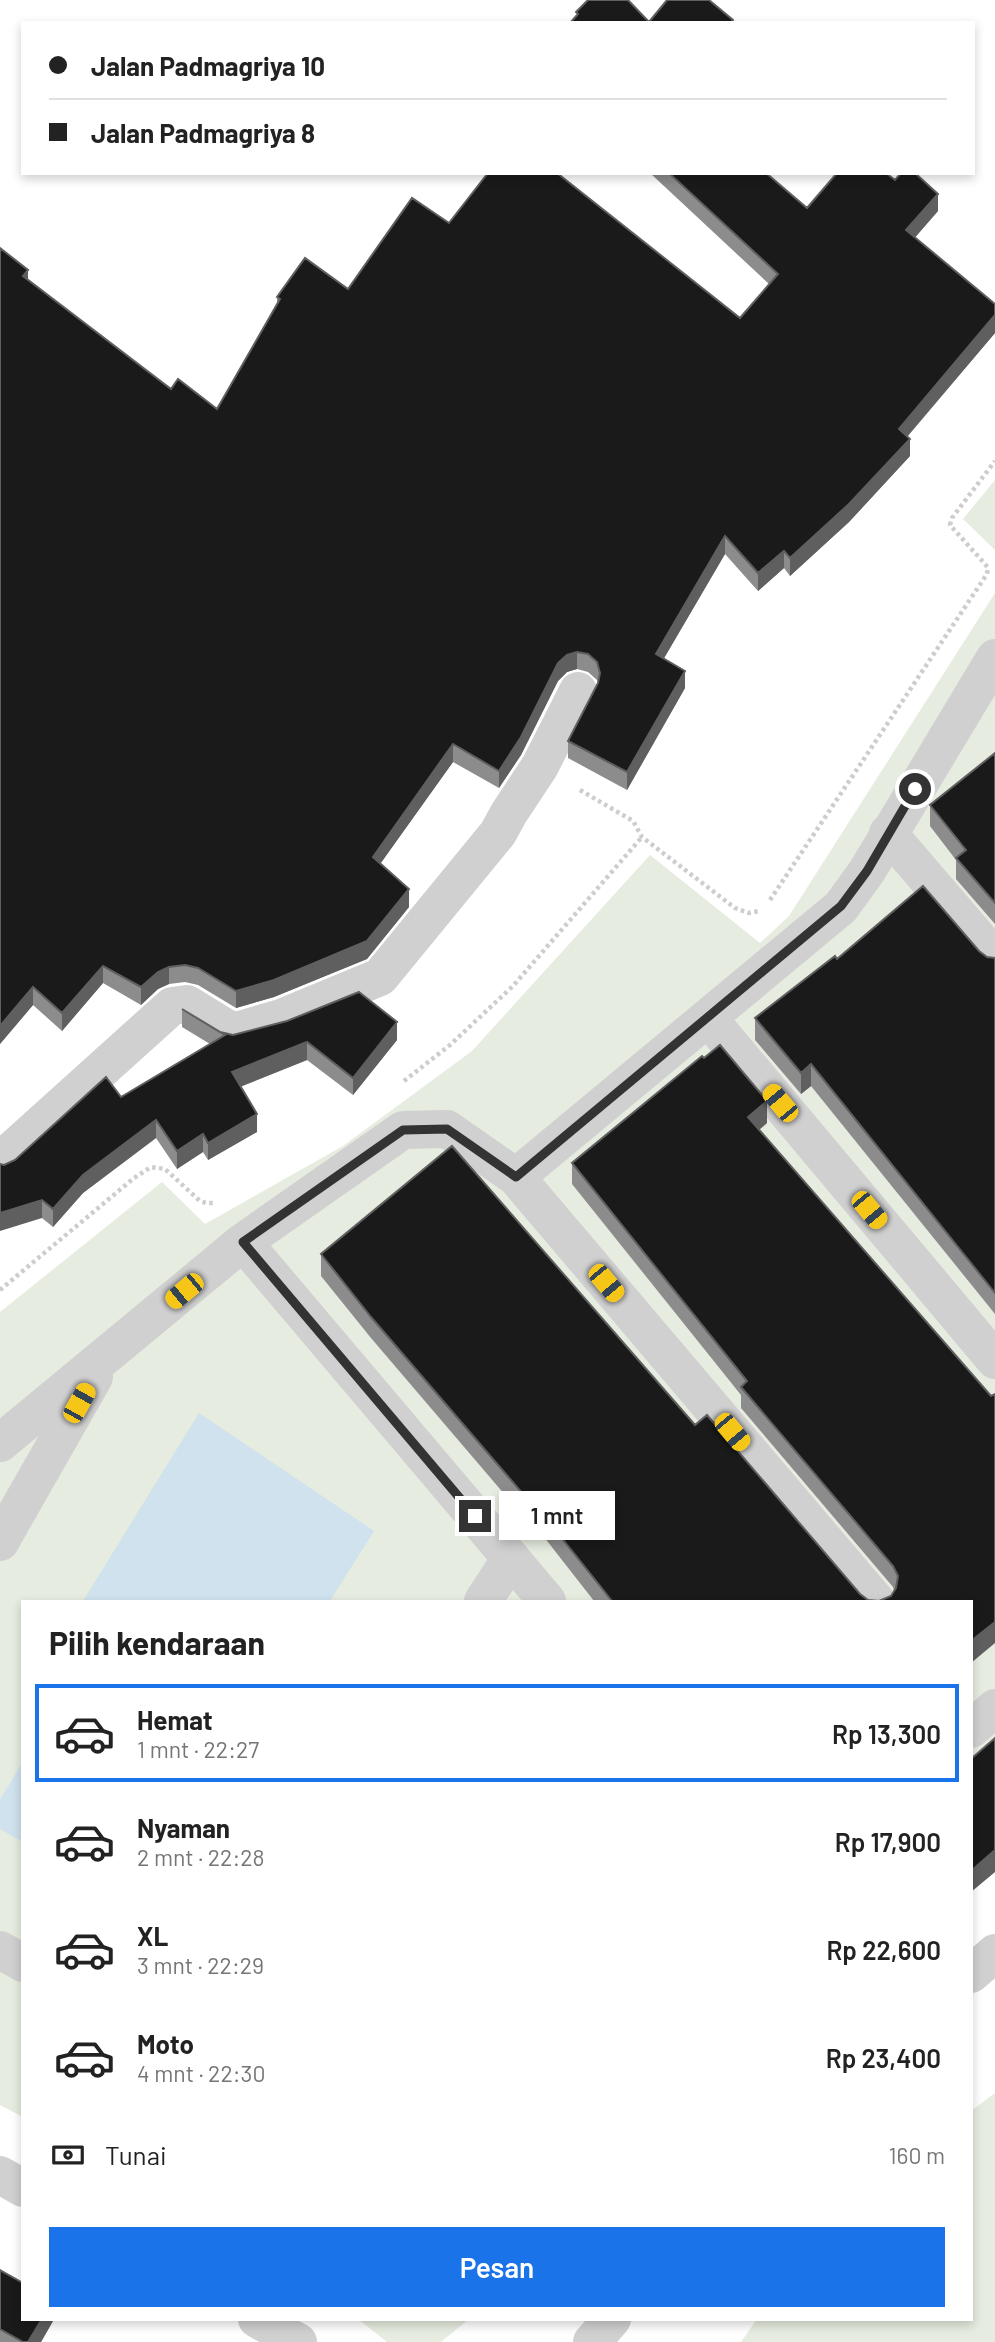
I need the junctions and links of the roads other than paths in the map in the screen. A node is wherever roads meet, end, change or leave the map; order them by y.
1 (995, 658) edge
2 (578, 691) dead end
3 (888, 832) junction
4 (995, 958) edge
5 (708, 1018) junction
6 (0, 1161) edge
7 (516, 1177) junction
8 (243, 1242) junction
9 (105, 1356) junction
10 (995, 1360) edge
11 (0, 1443) edge
12 (0, 1542) edge
13 (511, 1558) junction
14 (484, 1600) edge
15 (546, 1600) edge
16 (875, 1600) edge
17 (0, 1951) edge
18 (995, 1953) edge
19 (21, 1962) edge
20 (973, 1971) edge
21 (0, 2175) edge
22 (21, 2187) edge
23 (261, 2321) edge
24 (610, 2321) edge
25 (298, 2342) edge
26 (592, 2342) edge

1 - 3 street
2 - 6 street
3 - 4 street
3 - 5 street
5 - 7 street
5 - 10 street
7 - 8 street
7 - 16 street
8 - 9 street
8 - 13 street
9 - 11 street
9 - 12 street
13 - 14 street
13 - 15 street
17 - 19 street
18 - 20 street
21 - 22 street
23 - 25 street
24 - 26 street

